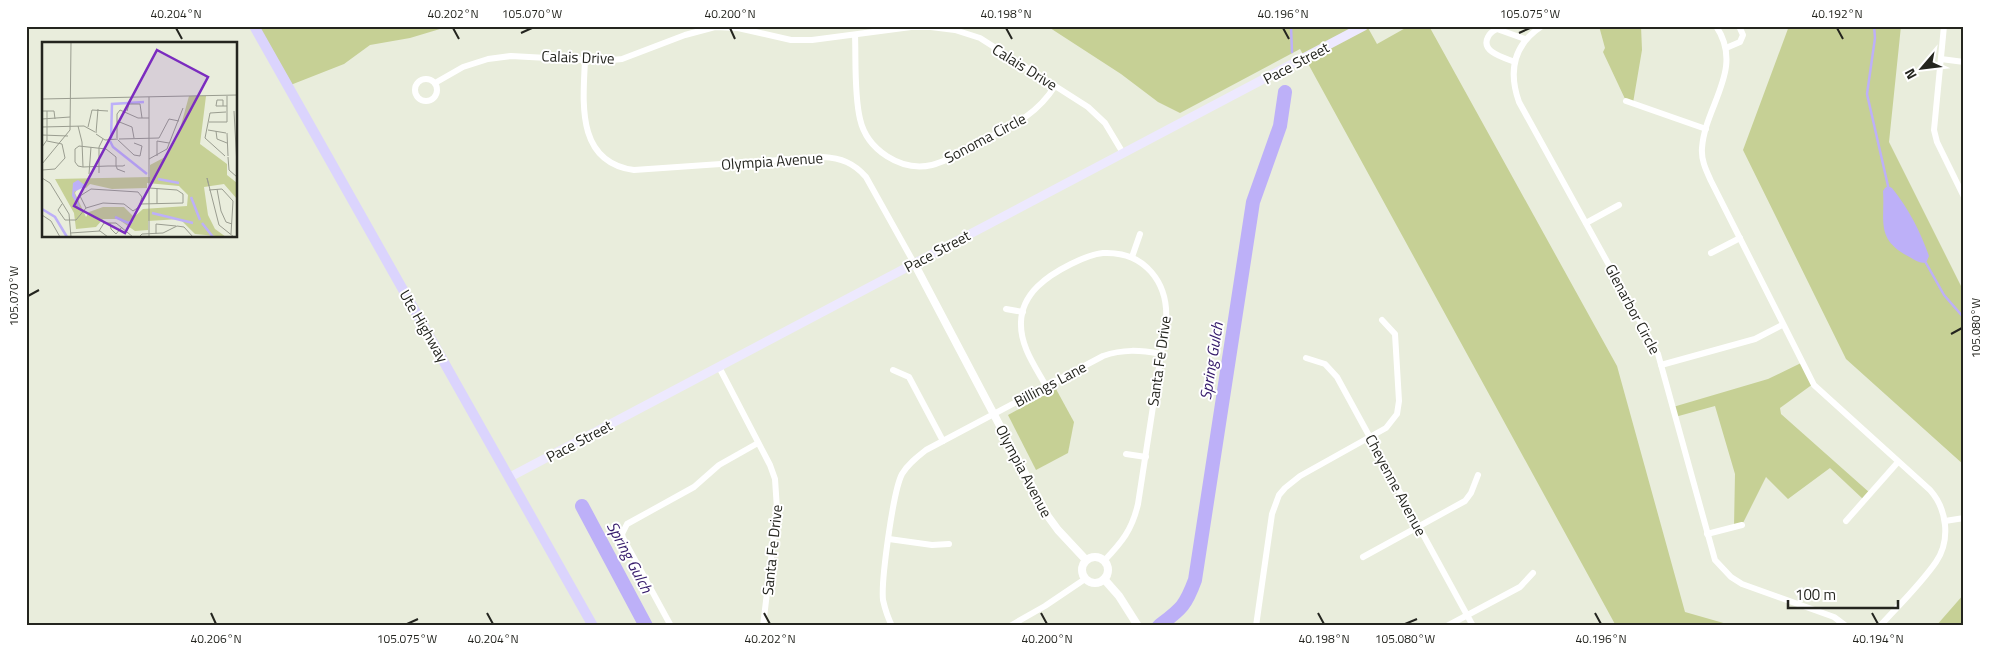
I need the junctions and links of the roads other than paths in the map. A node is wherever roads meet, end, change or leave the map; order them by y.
1 (254, 26) edge
2 (1364, 26) edge
3 (1542, 26) edge
4 (1739, 26) edge
5 (1944, 26) edge
6 (1719, 27) edge
7 (855, 35) junction
8 (1525, 39) junction
9 (1726, 48) junction
10 (1941, 59) junction
11 (585, 60) junction
12 (1515, 62) junction
13 (1964, 62) edge
14 (435, 83) dead end
15 (1055, 86) junction
16 (1626, 101) dead end
17 (1706, 129) junction
18 (1123, 153) junction
19 (1964, 197) edge
20 (1620, 205) dead end
21 (1586, 223) junction
22 (1140, 234) dead end
23 (1740, 238) junction
24 (1711, 253) dead end
25 (1132, 257) junction
26 (914, 263) junction
27 (1006, 309) dead end
28 (1023, 312) junction
29 (1382, 320) dead end
30 (1782, 325) junction
31 (1161, 354) junction
32 (1306, 358) dead end
33 (1661, 365) junction
34 (719, 367) junction
35 (893, 370) dead end
36 (1046, 386) junction
37 (994, 414) junction
38 (1371, 438) junction
39 (943, 441) junction
40 (758, 443) junction
41 (1126, 454) dead end
42 (1146, 457) junction
43 (1898, 462) junction
44 (1478, 475) dead end
45 (510, 477) junction
46 (1964, 518) edge
47 (1846, 521) dead end
48 (1945, 521) junction
49 (1742, 525) dead end
50 (1419, 526) junction
51 (1707, 534) junction
52 (889, 539) junction
53 (949, 544) dead end
54 (1363, 556) dead end
55 (1086, 560) junction
56 (1104, 561) junction
57 (1533, 573) dead end
58 (1085, 579) junction
59 (1104, 579) junction
60 (1467, 615) junction
61 (593, 626) edge
62 (671, 626) edge
63 (764, 626) edge
64 (892, 626) edge
65 (1010, 626) edge
66 (1138, 626) edge
67 (1256, 626) edge
68 (1448, 626) edge
69 (1473, 626) edge
70 (1846, 626) edge
71 (1880, 626) edge

1 - 45 main road, Ute Highway
2 - 18 main road, Pace Street
3 - 8 street, Glenarbor Circle
4 - 9 street
5 - 10 street
6 - 9 street
7 - 11 street, Calais Drive
7 - 15 street, Calais Drive
7 - 15 street, Sonoma Circle
8 - 12 street, Glenarbor Circle
8 - 12 street
9 - 17 street
10 - 13 street
10 - 19 street
11 - 14 street, Calais Drive
11 - 26 street, Olympia Avenue
12 - 21 street, Glenarbor Circle
15 - 18 street, Calais Drive
16 - 17 street
17 - 23 street
18 - 26 main road, Pace Street
20 - 21 street
21 - 33 street, Glenarbor Circle
22 - 25 street
23 - 24 street
23 - 30 street
25 - 28 street, Santa Fe Drive
25 - 31 street, Santa Fe Drive
26 - 34 main road, Pace Street
26 - 37 street, Olympia Avenue
27 - 28 street
28 - 36 street, Santa Fe Drive
29 - 38 street
30 - 33 street
30 - 43 street
31 - 36 street, Billings Lane
31 - 42 street, Santa Fe Drive
32 - 38 street, Cheyenne Avenue
33 - 51 street, Glenarbor Circle
34 - 40 street, Santa Fe Drive
34 - 45 main road, Pace Street
35 - 39 street
36 - 37 street, Billings Lane
37 - 39 street, Billings Lane
37 - 55 street, Olympia Avenue
38 - 50 street, Cheyenne Avenue
38 - 67 street
39 - 52 street, Billings Lane
40 - 62 street
40 - 63 street, Santa Fe Drive
41 - 42 street
42 - 56 street, Santa Fe Drive
43 - 47 street
43 - 48 street
44 - 50 street
45 - 61 main road, Ute Highway
46 - 48 street
48 - 71 street
49 - 51 street
50 - 54 street
50 - 60 street, Cheyenne Avenue
51 - 70 street, Glenarbor Circle
52 - 53 street
52 - 64 street, Billings Lane
55 - 56 street
55 - 58 street
56 - 59 street
57 - 60 street
58 - 59 street
58 - 65 street
59 - 66 street
60 - 68 street
60 - 69 street, Cheyenne Avenue

